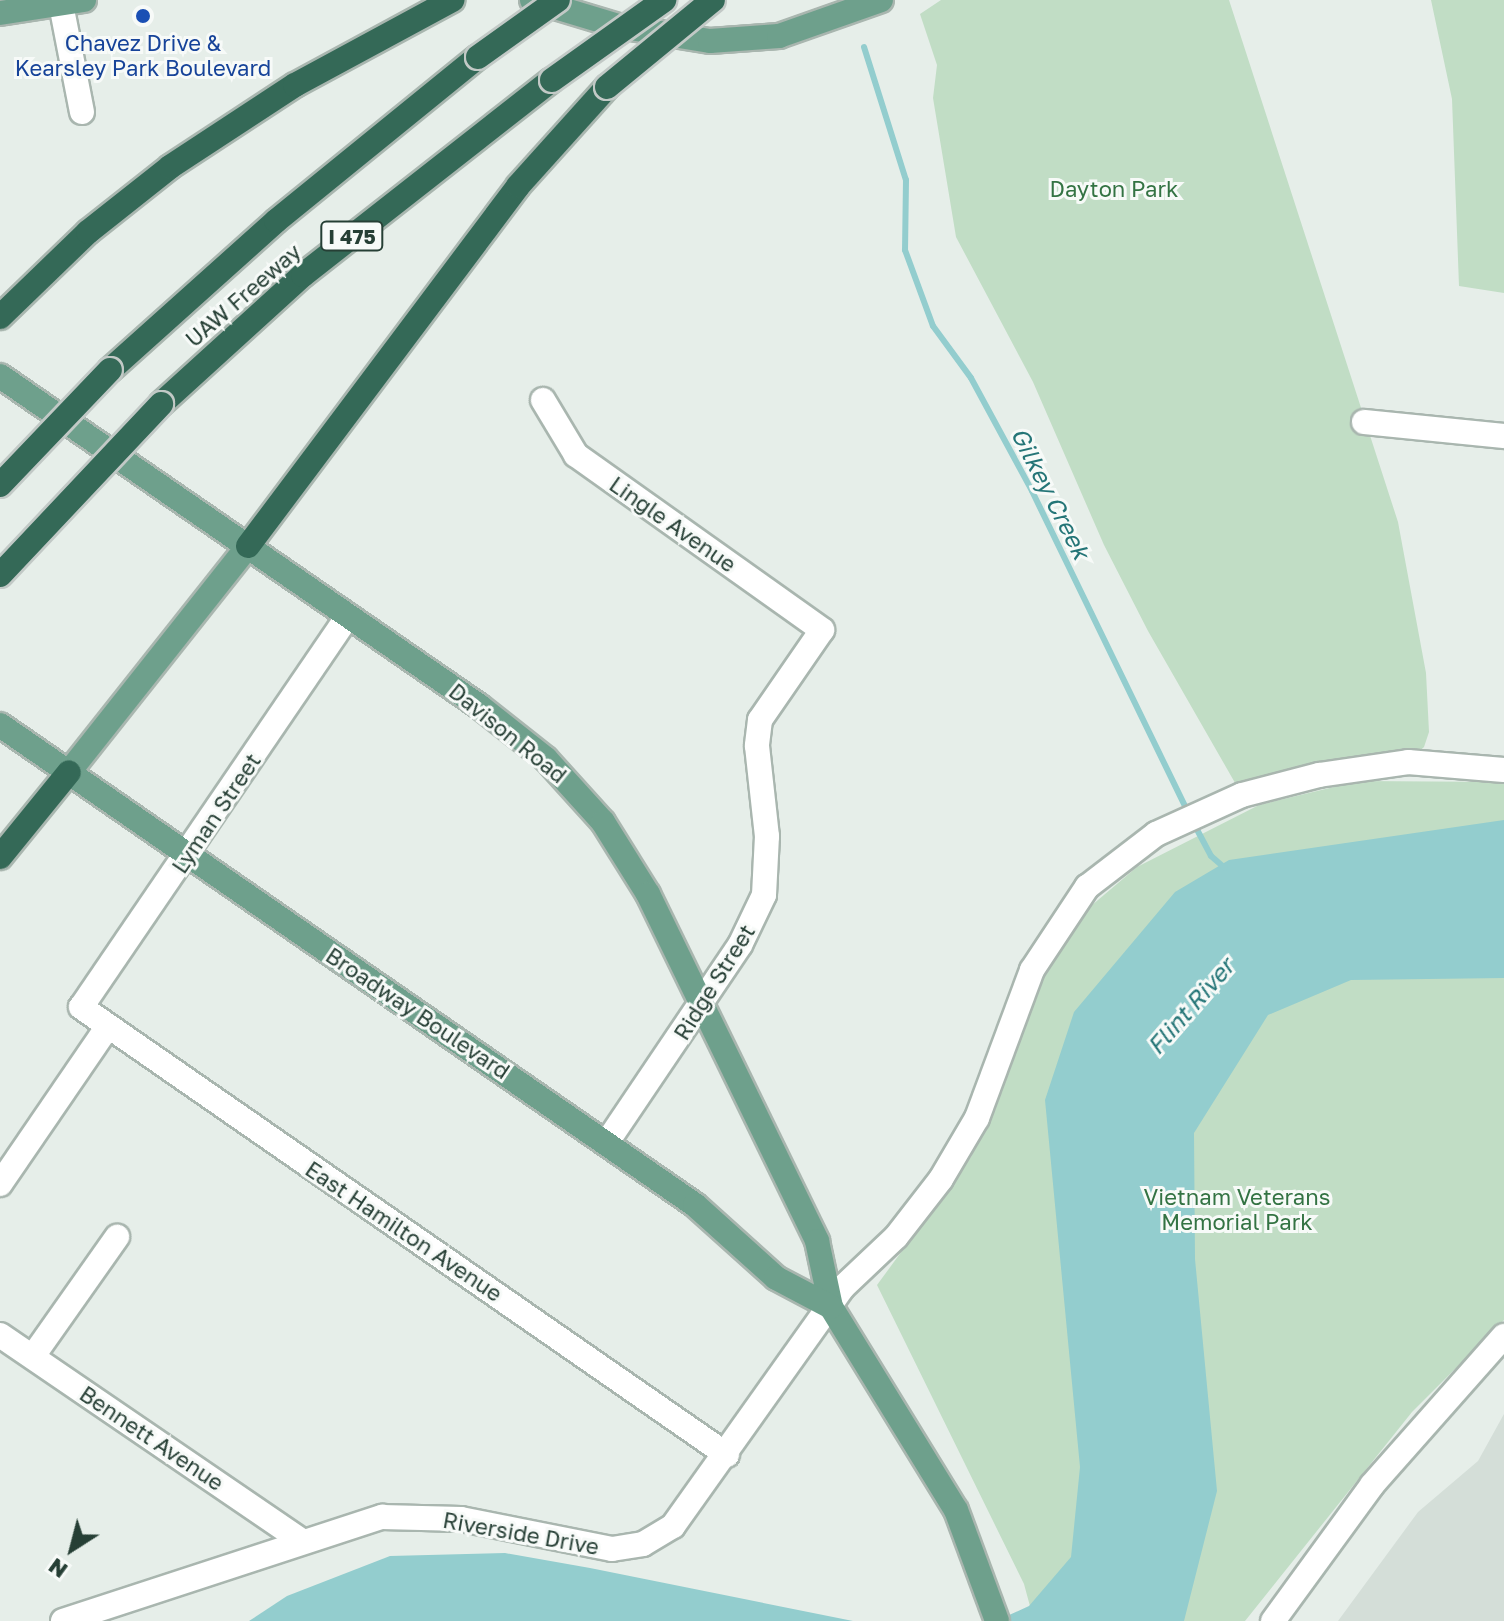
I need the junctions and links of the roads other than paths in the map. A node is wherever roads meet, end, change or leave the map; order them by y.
1 (452, 0) edge
2 (532, 0) edge
3 (558, 0) edge
4 (664, 0) edge
5 (713, 0) edge
6 (881, 0) edge
7 (72, 2) edge
8 (0, 13) edge
9 (82, 112) dead end
10 (0, 317) edge
11 (0, 376) edge
12 (543, 400) dead end
13 (1364, 422) dead end
14 (1504, 436) edge
15 (0, 485) edge
16 (248, 546) junction
17 (0, 575) edge
18 (348, 616) junction
19 (822, 630) joint
20 (0, 725) edge
21 (1504, 770) edge
22 (69, 772) junction
23 (187, 855) junction
24 (0, 857) edge
25 (702, 1006) junction
26 (81, 1007) joint
27 (107, 1028) junction
28 (607, 1142) junction
29 (0, 1184) edge
30 (117, 1237) dead end
31 (831, 1307) junction
32 (0, 1335) edge
33 (1504, 1336) edge
34 (33, 1356) junction
35 (727, 1455) junction
36 (303, 1542) junction
37 (996, 1617) edge
38 (63, 1621) edge
39 (1273, 1621) edge

1 - 10 highway
2 - 6 main road
3 - 15 highway, UAW Freeway / I 475, bridge
4 - 17 highway, UAW Freeway / I 475, bridge
5 - 16 highway, bridge
7 - 8 main road
7 - 9 street
11 - 16 main road, Davison Road
12 - 19 street, Lingle Avenue
13 - 14 street
16 - 18 main road, Davison Road
16 - 22 main road
18 - 23 street, Lyman Street
18 - 25 main road, Davison Road
19 - 25 street, Ridge Street
20 - 22 main road, Broadway Boulevard
21 - 31 street, Riverside Drive
22 - 23 main road, Broadway Boulevard
22 - 24 highway
23 - 26 street, Lyman Street
23 - 28 main road, Broadway Boulevard
25 - 28 street, Ridge Street
25 - 31 main road, Davison Road
26 - 27 street, East Hamilton Avenue
27 - 29 street
27 - 35 street, East Hamilton Avenue
28 - 31 main road, Broadway Boulevard
30 - 34 street
31 - 35 street, Riverside Drive
31 - 37 main road
32 - 34 street, Bennett Avenue
33 - 39 street
34 - 36 street, Bennett Avenue
35 - 36 street, Riverside Drive
36 - 38 street, Riverside Drive

